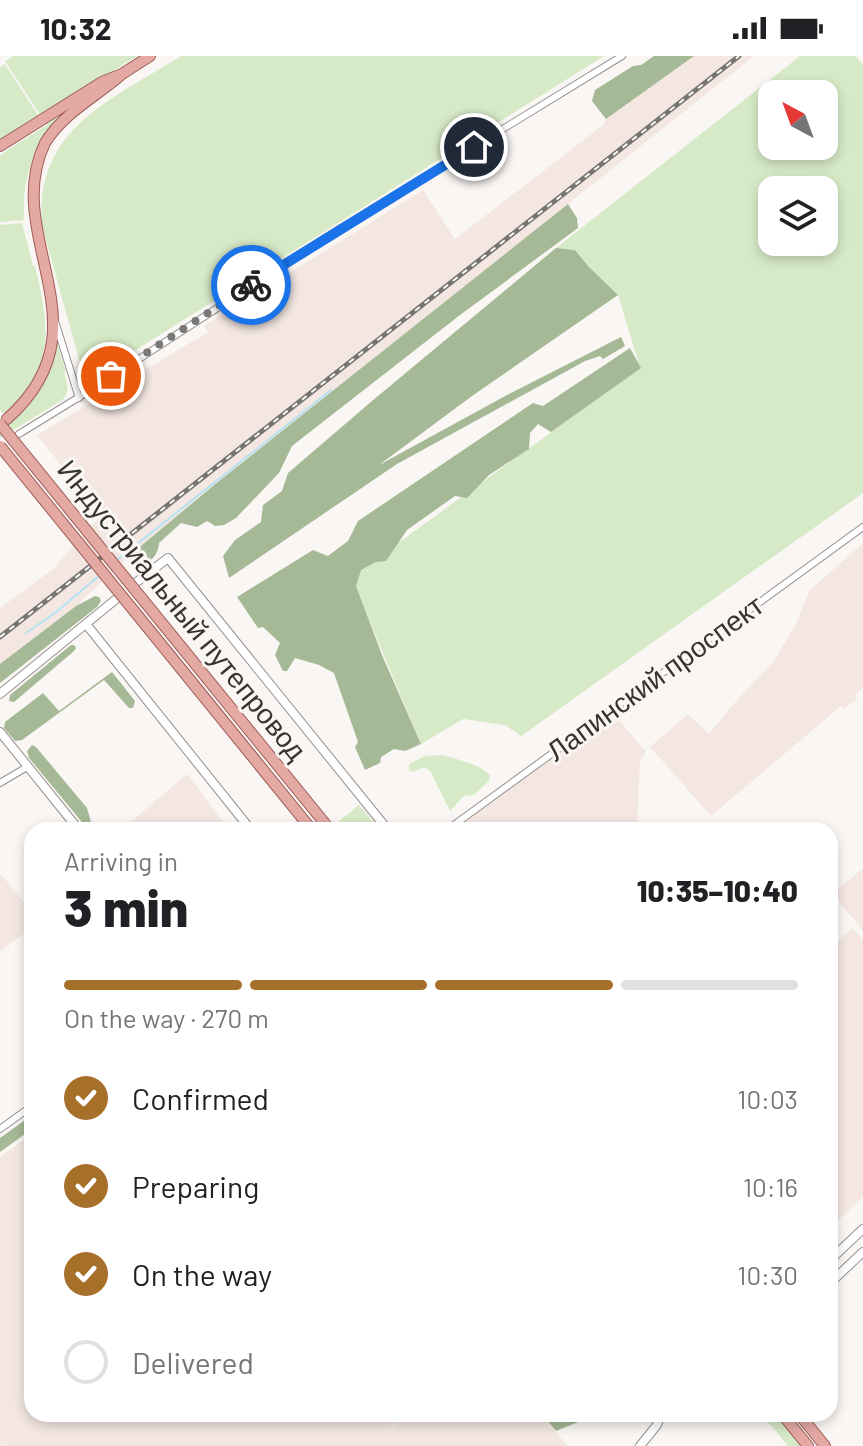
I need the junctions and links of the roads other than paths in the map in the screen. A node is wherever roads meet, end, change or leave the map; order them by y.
1 (150, 56) edge
2 (622, 56) edge
3 (122, 74) junction
4 (0, 146) edge
5 (47, 296) junction
6 (79, 398) junction
7 (4, 422) edge
8 (19, 434) dead end
9 (0, 446) edge
10 (863, 527) edge
11 (138, 581) dead end
12 (115, 600) dead end
13 (86, 624) junction
14 (0, 694) edge
15 (2, 735) edge
16 (27, 767) junction
17 (0, 783) edge
18 (72, 822) edge
19 (245, 822) edge
20 (306, 822) edge
21 (323, 822) edge
22 (382, 822) edge
23 (458, 822) edge
24 (24, 1112) edge
25 (0, 1129) edge
26 (863, 1229) edge
27 (838, 1252) edge
28 (863, 1252) edge
29 (838, 1275) edge
30 (658, 1422) edge
31 (788, 1422) edge
32 (806, 1422) edge
33 (640, 1446) edge
34 (808, 1446) edge
35 (825, 1446) edge

1 - 3 main road
2 - 6 street
3 - 4 main road
3 - 5 main road
5 - 6 street
5 - 7 main road
6 - 8 street
7 - 21 main road, Индустриальный путепровод, bridge
9 - 20 main road, Индустриальный путепровод, bridge
10 - 23 street, Лапинский проспект
11 - 22 street
12 - 13 street
13 - 14 street
13 - 19 street
15 - 16 street
16 - 17 street
16 - 18 street
24 - 25 street
26 - 27 street
28 - 29 street
30 - 33 street
31 - 34 main road
32 - 35 main road

